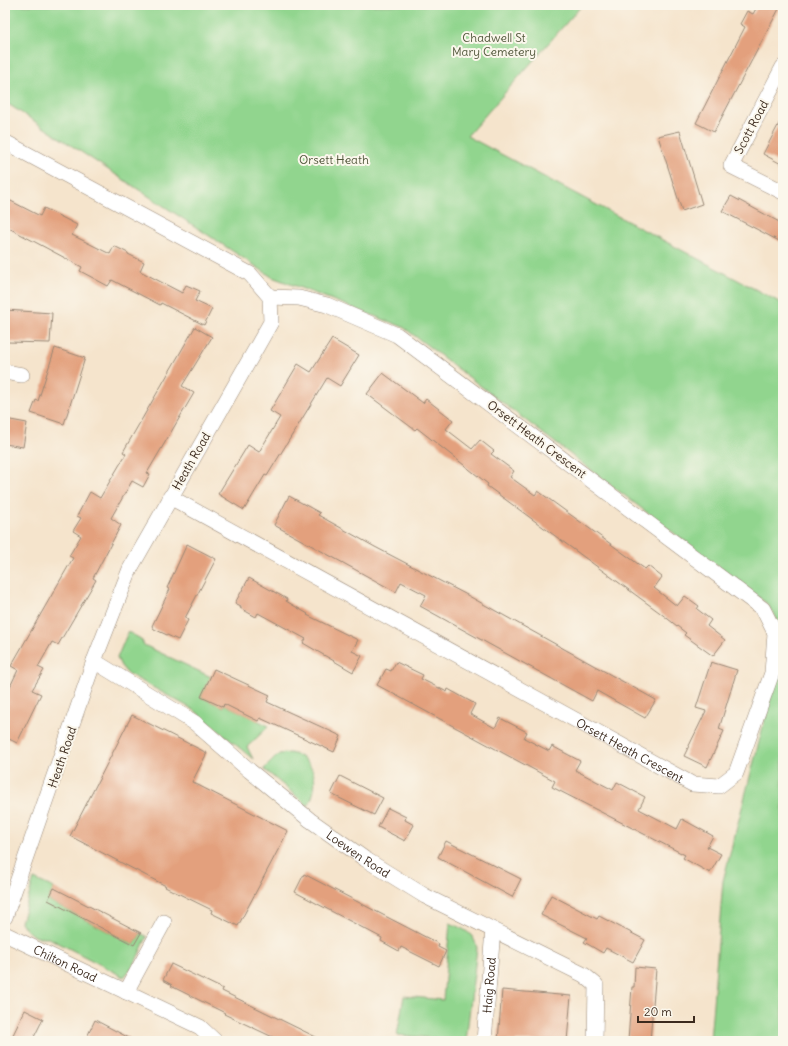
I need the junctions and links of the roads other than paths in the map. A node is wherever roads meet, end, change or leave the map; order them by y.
1 (783, 67) edge
2 (5, 142) edge
3 (783, 192) edge
4 (270, 297) junction
5 (5, 372) edge
6 (22, 375) dead end
7 (170, 497) junction
8 (94, 660) junction
9 (5, 917) edge
10 (164, 922) dead end
11 (493, 930) junction
12 (5, 934) edge
13 (126, 992) junction
14 (215, 1041) edge
15 (484, 1041) edge
16 (595, 1041) edge

1 - 3 street, Scott Road
2 - 4 street
4 - 7 street, Heath Road
4 - 7 street, Orsett Heath Crescent
5 - 6 street
7 - 8 street, Heath Road
8 - 9 street, Heath Road
8 - 11 street, Loewen Road
10 - 13 street
11 - 15 street, Haig Road
11 - 16 street, Loewen Road
12 - 13 street, Chilton Road
13 - 14 street, Chilton Road

